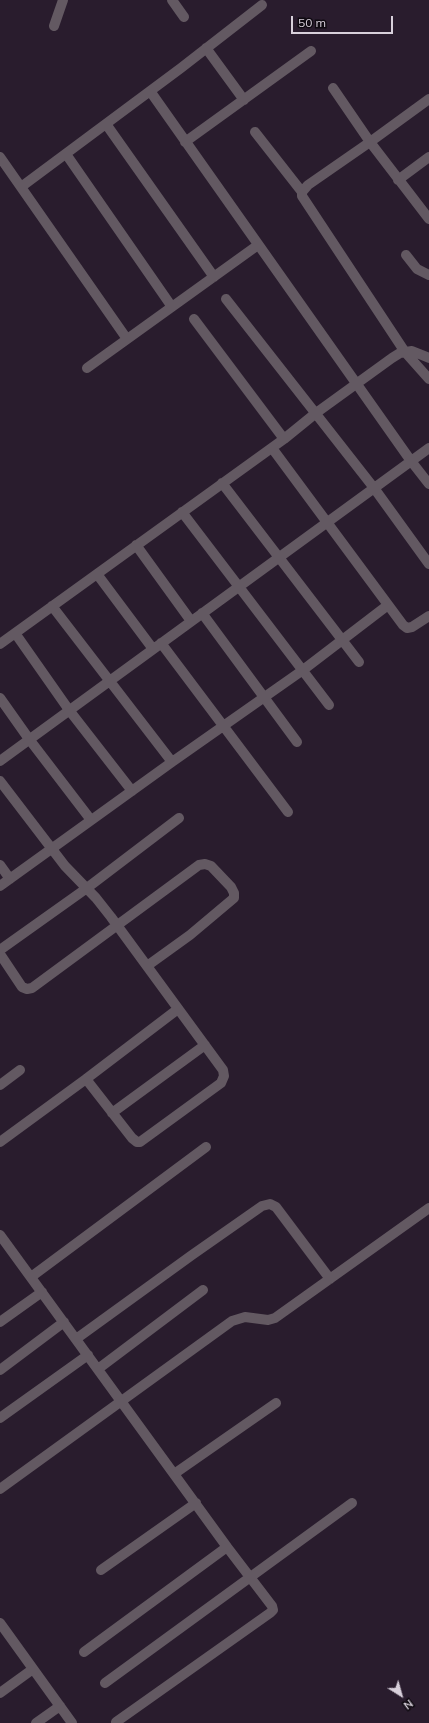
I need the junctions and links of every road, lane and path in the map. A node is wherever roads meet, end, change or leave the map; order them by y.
1 (63, 0) edge
2 (172, 0) edge
3 (262, 5) dead end
4 (184, 17) dead end
5 (54, 26) dead end
6 (206, 48) junction
7 (311, 51) dead end
8 (333, 88) dead end
9 (150, 91) junction
10 (429, 99) edge
11 (244, 100) junction
12 (106, 124) junction
13 (255, 132) dead end
14 (186, 142) junction
15 (370, 142) junction
16 (66, 154) junction
17 (0, 157) edge
18 (429, 157) edge
19 (398, 180) junction
20 (21, 187) junction
21 (302, 192) junction
22 (429, 219) edge
23 (258, 245) junction
24 (406, 255) dead end
25 (429, 275) edge
26 (214, 277) junction
27 (226, 299) dead end
28 (172, 307) junction
29 (194, 319) dead end
30 (127, 339) junction
31 (405, 352) junction
32 (429, 358) edge
33 (87, 368) dead end
34 (429, 379) edge
35 (357, 383) junction
36 (316, 413) junction
37 (284, 438) junction
38 (272, 448) junction
39 (429, 448) edge
40 (411, 461) junction
41 (222, 483) junction
42 (429, 484) edge
43 (374, 488) junction
44 (182, 512) junction
45 (327, 522) junction
46 (136, 545) junction
47 (279, 557) junction
48 (429, 564) edge
49 (96, 574) junction
50 (239, 586) junction
51 (52, 606) junction
52 (388, 606) junction
53 (202, 613) junction
54 (429, 616) edge
55 (191, 621) junction
56 (15, 633) junction
57 (342, 641) junction
58 (0, 644) edge
59 (157, 646) junction
60 (359, 662) dead end
61 (303, 670) junction
62 (110, 680) junction
63 (0, 698) edge
64 (264, 698) junction
65 (329, 705) dead end
66 (69, 710) junction
67 (224, 726) junction
68 (29, 739) junction
69 (297, 742) dead end
70 (0, 760) edge
71 (172, 762) junction
72 (0, 781) edge
73 (132, 791) junction
74 (288, 812) dead end
75 (179, 818) dead end
76 (91, 820) junction
77 (51, 849) junction
78 (0, 865) edge
79 (10, 879) junction
80 (0, 886) edge
81 (87, 888) junction
82 (117, 925) junction
83 (0, 950) edge
84 (0, 954) edge
85 (147, 966) junction
86 (178, 1009) junction
87 (205, 1045) junction
88 (20, 1070) dead end
89 (86, 1079) junction
90 (0, 1085) edge
91 (112, 1113) junction
92 (0, 1142) edge
93 (206, 1147) dead end
94 (429, 1208) edge
95 (0, 1235) edge
96 (4, 1248) edge
97 (31, 1276) junction
98 (330, 1279) junction
99 (203, 1290) dead end
100 (42, 1292) junction
101 (0, 1322) edge
102 (64, 1322) junction
103 (76, 1339) junction
104 (88, 1355) junction
105 (98, 1369) junction
106 (0, 1370) edge
107 (121, 1401) junction
108 (276, 1403) dead end
109 (0, 1418) edge
110 (174, 1474) junction
111 (0, 1490) edge
112 (196, 1503) junction
113 (352, 1503) dead end
114 (227, 1547) junction
115 (101, 1570) dead end
116 (251, 1578) junction
117 (2, 1629) edge
118 (84, 1652) dead end
119 (33, 1669) junction
120 (105, 1683) dead end
121 (0, 1693) edge
122 (60, 1706) junction
123 (116, 1722) dead end
124 (36, 1723) edge
125 (72, 1723) edge

1 - 5 street
2 - 4 street
3 - 6 street
6 - 9 street
6 - 11 street
7 - 11 street
8 - 15 street
9 - 12 street
9 - 14 street
10 - 15 street
11 - 14 street
12 - 16 street
12 - 26 street
13 - 21 street
14 - 23 street
15 - 19 street
15 - 21 street
16 - 20 street
16 - 28 street
17 - 20 street
18 - 19 street
19 - 22 street
20 - 30 street
21 - 31 street
23 - 26 street
23 - 35 street
24 - 25 street
26 - 28 street
27 - 36 street
28 - 30 street
29 - 37 street
30 - 33 street
31 - 32 street
31 - 34 street
31 - 35 street
35 - 36 street
35 - 40 street
36 - 37 street
36 - 43 street
37 - 38 street
38 - 41 street
38 - 45 street
39 - 40 street
40 - 42 street
40 - 43 street
41 - 44 street
41 - 47 street
43 - 45 street
43 - 48 street
44 - 46 street
44 - 50 street
45 - 47 street
45 - 52 street
46 - 49 street
46 - 55 street
47 - 50 street
47 - 57 street
49 - 51 street
49 - 59 street
50 - 53 street
50 - 61 street
51 - 56 street
51 - 62 street
52 - 54 street
52 - 57 street
53 - 55 street
53 - 64 street
55 - 59 street
56 - 58 street
56 - 66 street
57 - 60 street
57 - 61 street
59 - 62 street
59 - 67 street
61 - 64 street
61 - 65 street
62 - 66 street
62 - 71 street
63 - 68 street
64 - 67 street
64 - 69 street
66 - 68 street
66 - 73 street
67 - 71 street
67 - 74 street
68 - 70 street
68 - 76 street
71 - 73 street
72 - 77 street
73 - 76 street
75 - 81 street
76 - 77 street
77 - 79 street
77 - 81 street
78 - 79 street
79 - 80 street
81 - 82 street
81 - 83 street
82 - 84 street
82 - 85 street
82 - 85 street
85 - 86 street
86 - 87 street
86 - 89 street
87 - 91 street
87 - 91 street
88 - 90 street
89 - 91 street
89 - 92 street
93 - 97 street
94 - 98 street
95 - 96 street
96 - 97 street
97 - 100 street
98 - 103 street
98 - 107 street
99 - 105 street
100 - 101 street
100 - 102 street
102 - 103 street
102 - 106 street
103 - 104 street
104 - 105 street
104 - 109 street
105 - 107 street
107 - 110 street
107 - 111 street
108 - 110 street
110 - 112 street
112 - 114 street
112 - 115 street
113 - 116 street
114 - 116 street
114 - 118 street
116 - 120 street
116 - 123 street
117 - 119 street
119 - 121 street
119 - 122 street
122 - 124 street
122 - 125 street

